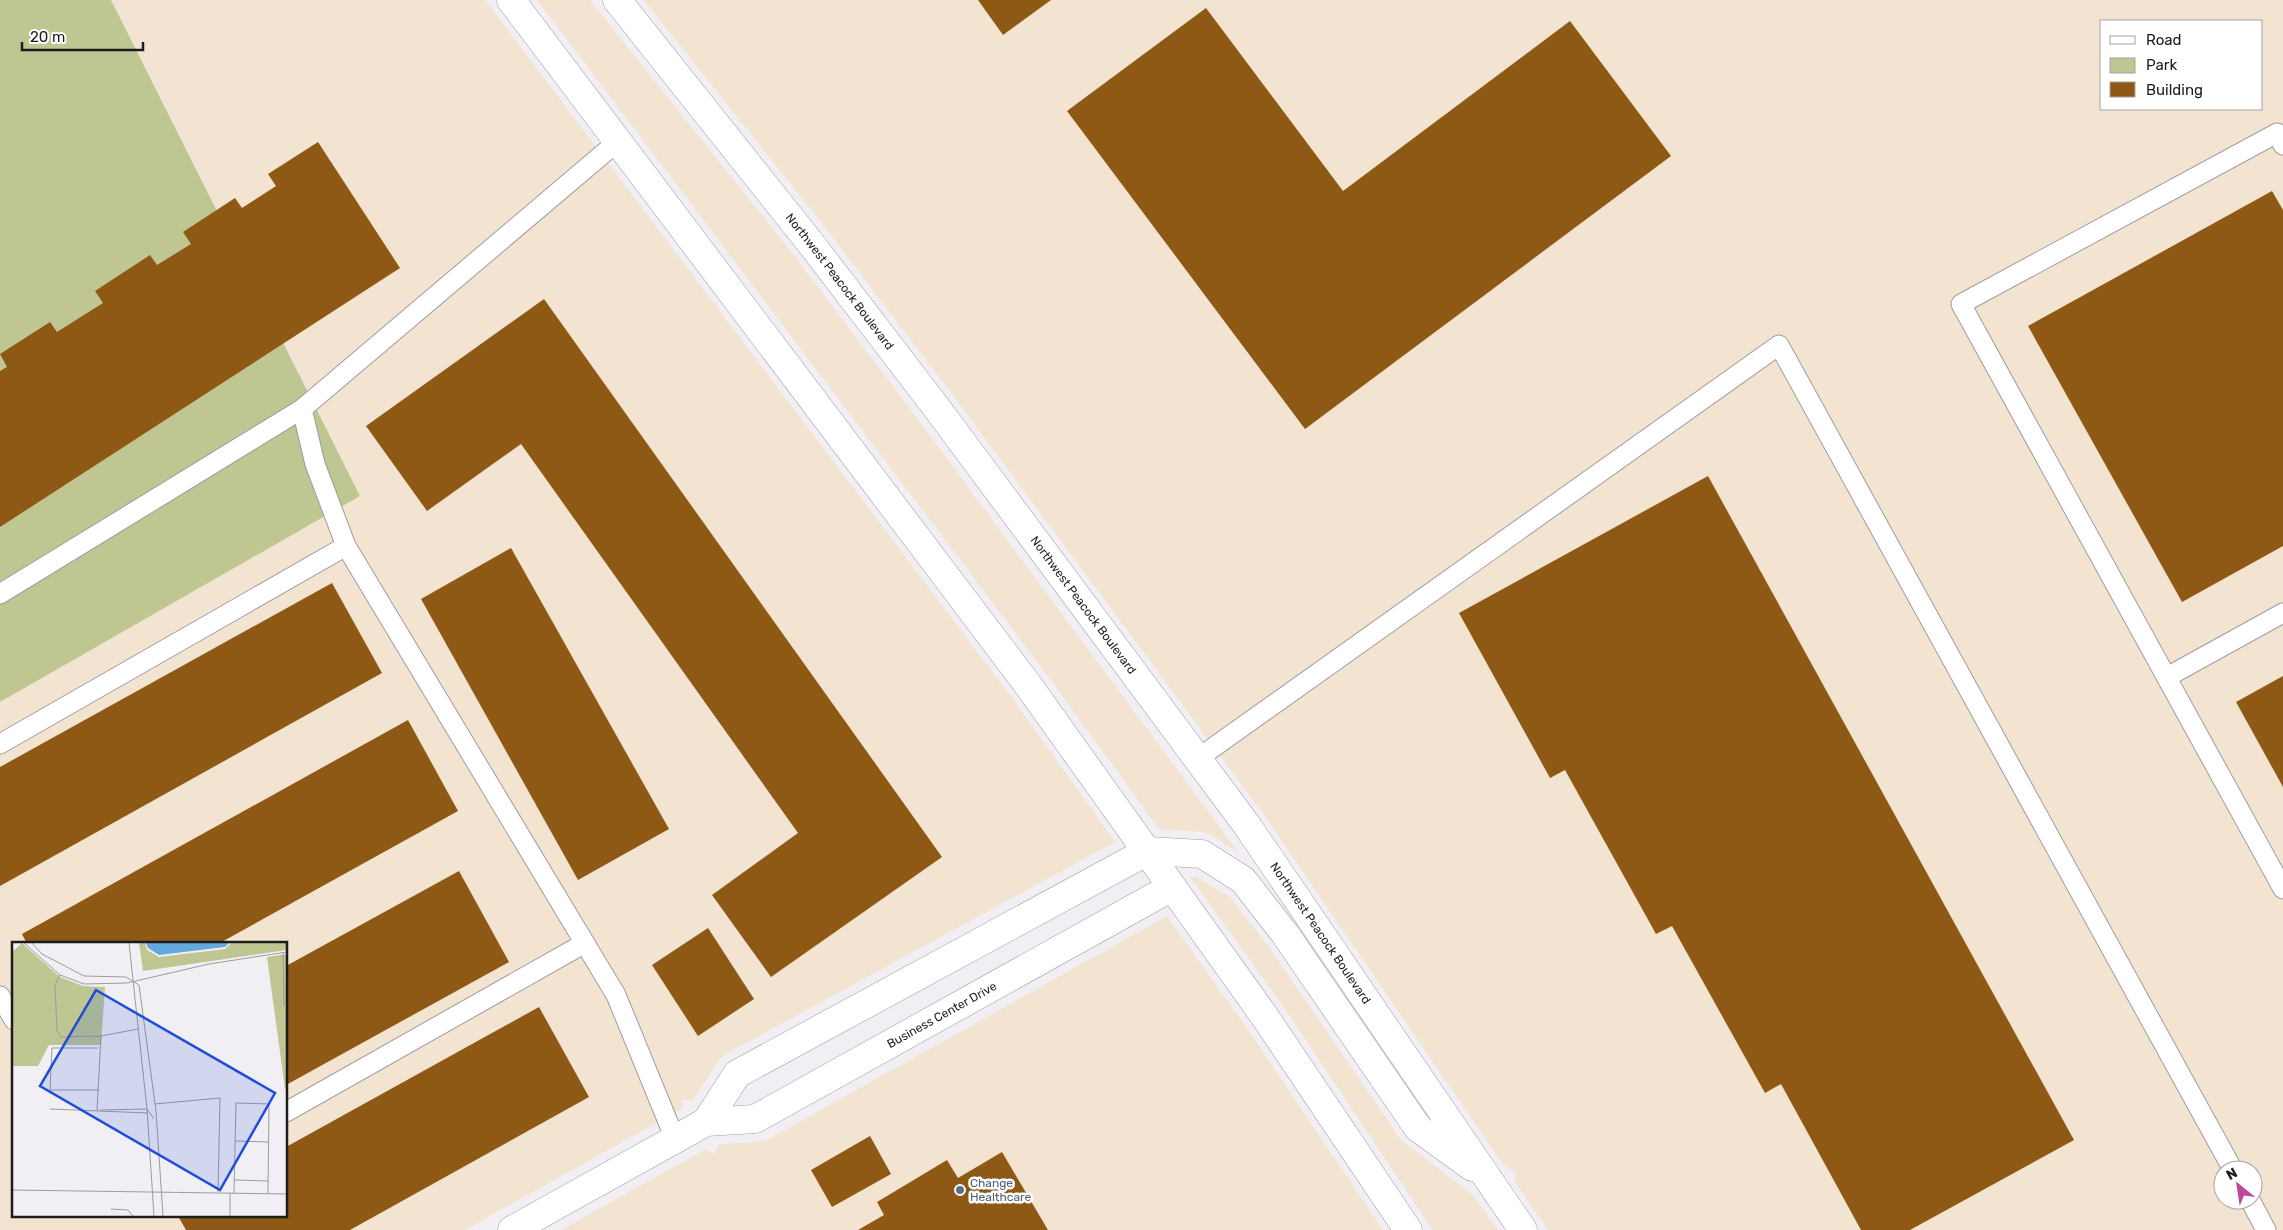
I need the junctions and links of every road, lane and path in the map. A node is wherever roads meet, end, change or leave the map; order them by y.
1 (511, 0) edge
2 (617, 0) edge
3 (616, 142) junction
4 (2283, 145) edge
5 (302, 410) junction
6 (346, 546) junction
7 (0, 594) edge
8 (2283, 613) edge
9 (2167, 677) junction
10 (0, 744) edge
11 (1197, 759) junction
12 (1148, 851) junction
13 (1172, 887) junction
14 (2283, 888) edge
15 (585, 943) junction
16 (0, 996) edge
17 (12, 1017) edge
18 (288, 1111) edge
19 (706, 1122) junction
20 (675, 1139) junction
21 (2228, 1160) edge
22 (1488, 1178) junction
23 (2255, 1210) edge
24 (512, 1230) edge
25 (1408, 1230) edge
26 (1523, 1230) edge
27 (2266, 1230) edge

1 - 3 street
2 - 11 street, Northwest Peacock Boulevard
3 - 5 lane
3 - 12 street
4 - 9 lane
5 - 6 lane
5 - 7 lane
6 - 10 lane
6 - 15 lane
8 - 9 lane
9 - 14 lane
11 - 21 lane
11 - 22 street, Northwest Peacock Boulevard
12 - 13 street
12 - 19 street, Business Center Drive
12 - 22 street
13 - 19 street, Business Center Drive
13 - 25 street
15 - 18 lane
15 - 20 lane
16 - 17 lane
19 - 20 street, Business Center Drive
20 - 24 street, Business Center Drive
22 - 26 street, Northwest Peacock Boulevard
23 - 27 lane

